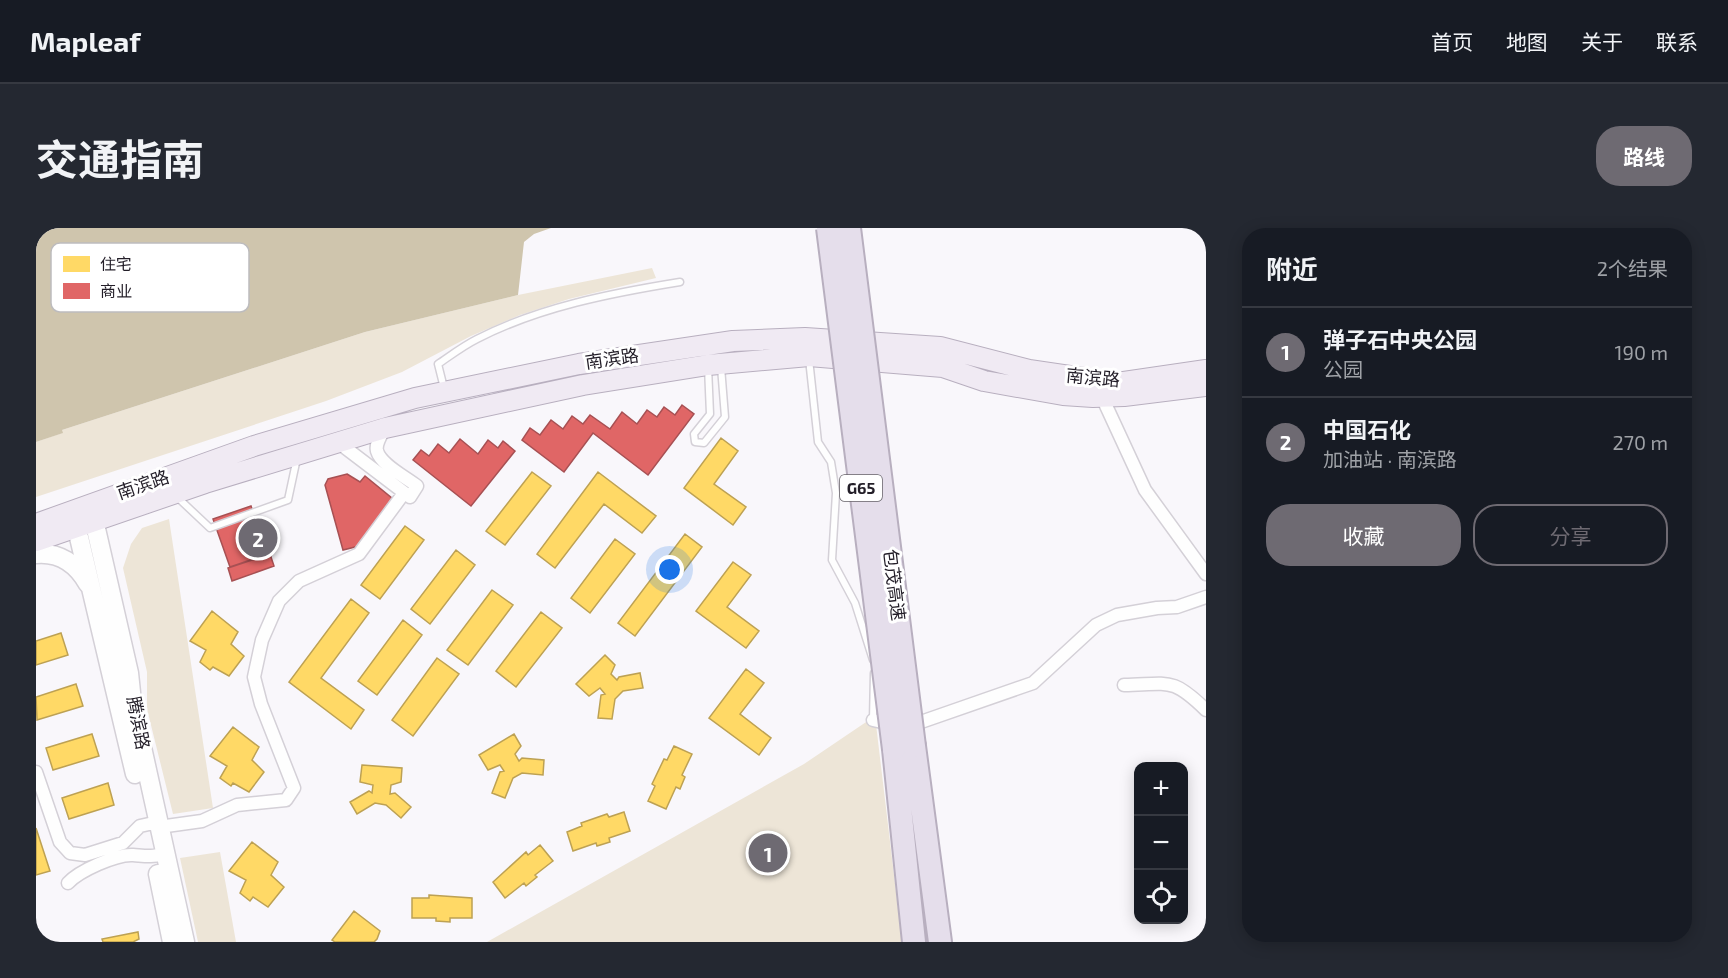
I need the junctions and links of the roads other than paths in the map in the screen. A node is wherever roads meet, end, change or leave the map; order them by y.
1 (828, 228) edge
2 (849, 228) edge
3 (680, 282) dead end
4 (809, 356) junction
5 (714, 364) junction
6 (1206, 370) edge
7 (1206, 386) edge
8 (444, 392) junction
9 (1102, 397) junction
10 (385, 428) junction
11 (339, 443) junction
12 (297, 456) junction
13 (404, 493) junction
14 (174, 494) junction
15 (84, 515) junction
16 (36, 524) edge
17 (36, 541) edge
18 (36, 554) edge
19 (1206, 574) edge
20 (94, 595) junction
21 (1206, 597) edge
22 (1125, 685) dead end
23 (1206, 710) edge
24 (873, 720) joint
25 (904, 748) junction
26 (36, 772) edge
27 (155, 824) junction
28 (123, 843) junction
29 (127, 856) junction
30 (160, 856) junction
31 (68, 883) dead end
32 (172, 942) edge
33 (185, 942) edge
34 (914, 942) edge
35 (939, 942) edge

1 - 25 highway, 包茂高速 / G65, bridge
2 - 25 highway, 包茂高速 / G65, bridge
3 - 8 lane
4 - 5 main road, 南滨路
4 - 9 main road, 南滨路
4 - 24 lane
5 - 5 lane
5 - 10 main road, 南滨路
6 - 8 main road, 南滨路
7 - 9 main road, 南滨路
8 - 15 main road, 南滨路
9 - 19 street
10 - 11 main road, 南滨路
10 - 13 street
11 - 12 main road, 南滨路
11 - 13 street
12 - 14 main road, 南滨路
12 - 14 lane
13 - 27 street
14 - 15 main road, 南滨路
15 - 16 main road, 南滨路
15 - 17 main road, 南滨路
15 - 20 street, 腾滨路
15 - 27 street, 腾滨路
18 - 20 street
20 - 27 street, 腾滨路
21 - 24 street
22 - 23 street
25 - 34 highway, 包茂高速 / G65
25 - 35 highway, 包茂高速 / G65
26 - 28 street
27 - 28 street
27 - 30 street, 腾滨路
28 - 29 street
29 - 30 street
29 - 31 street
30 - 32 street, 腾滨路
30 - 33 street, 腾滨路

